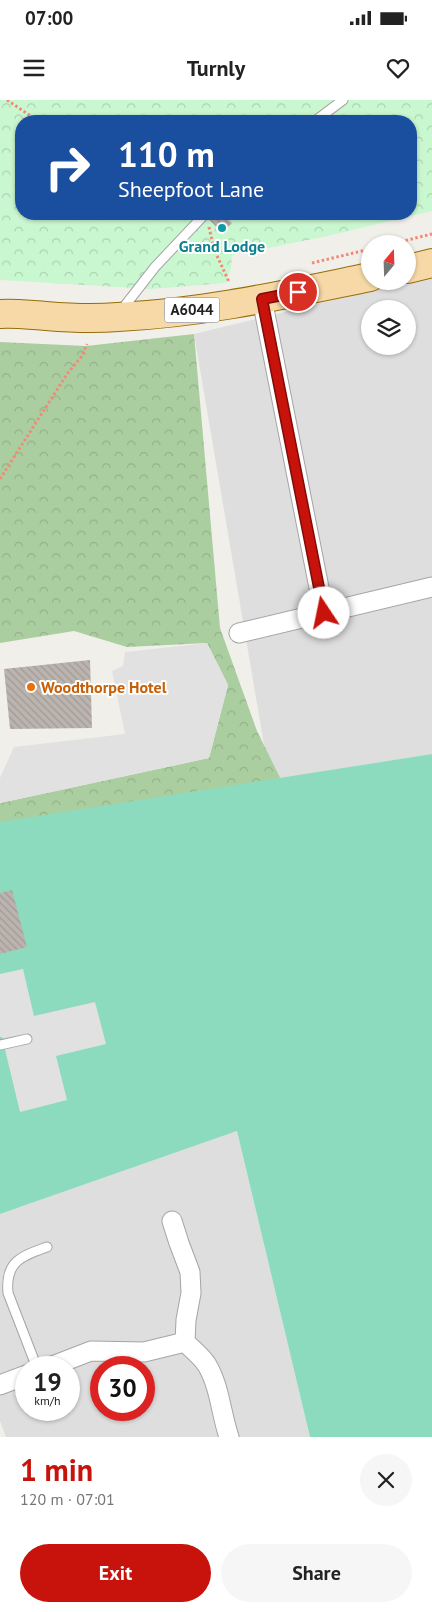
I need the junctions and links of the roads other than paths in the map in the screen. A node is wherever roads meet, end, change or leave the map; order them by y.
1 (343, 100) edge
2 (323, 115) edge
3 (200, 220) edge
4 (432, 264) edge
5 (416, 267) edge
6 (361, 278) edge
7 (262, 299) junction
8 (4, 311) edge
9 (116, 318) junction
10 (432, 587) edge
11 (324, 613) junction
12 (239, 633) dead end
13 (27, 1039) dead end
14 (0, 1045) edge
15 (172, 1220) dead end
16 (47, 1247) dead end
17 (185, 1342) junction
18 (32, 1356) edge
19 (78, 1356) edge
20 (15, 1380) edge
21 (0, 1385) edge
22 (229, 1437) edge

1 - 2 lane
3 - 9 lane
4 - 5 main road
6 - 7 main road, A6044
7 - 9 main road, A6044
7 - 11 street
8 - 9 main road, A6044
10 - 11 street
11 - 12 street
13 - 14 lane
15 - 17 street
16 - 18 lane
17 - 19 street
17 - 22 street
20 - 21 street

